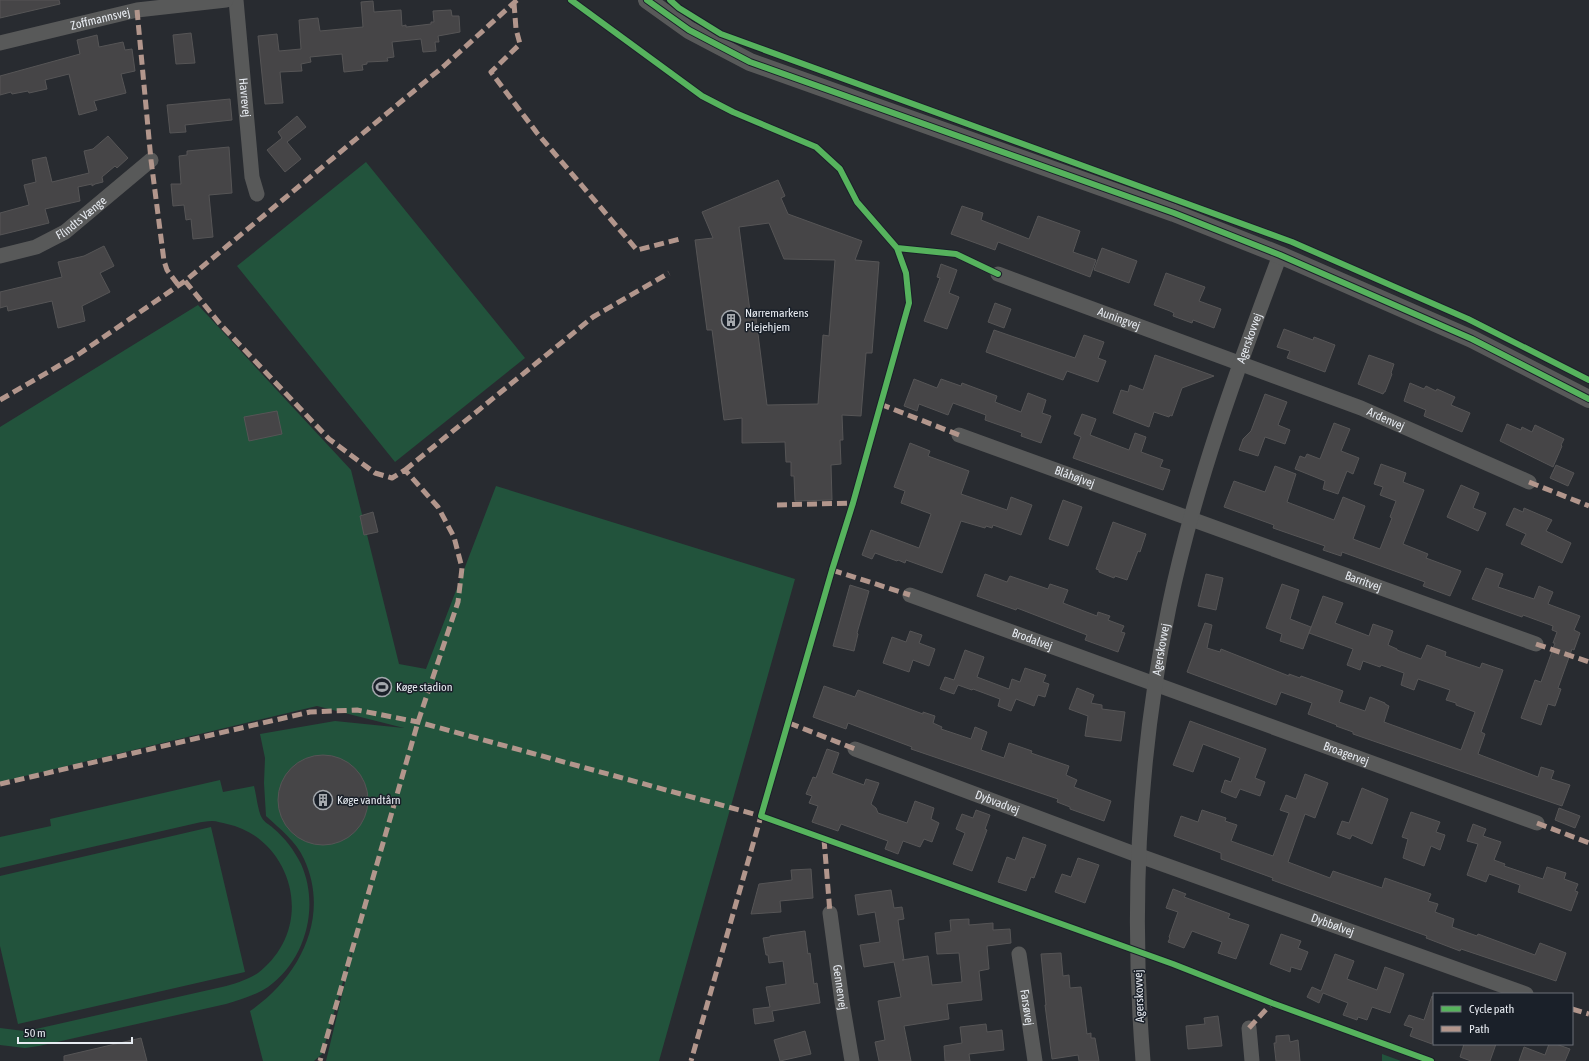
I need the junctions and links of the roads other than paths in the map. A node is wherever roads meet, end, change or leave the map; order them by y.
1 (226, 0) edge
2 (236, 0) edge
3 (647, 0) edge
4 (0, 43) edge
5 (152, 160) dead end
6 (257, 194) dead end
7 (1280, 255) junction
8 (0, 256) edge
9 (998, 274) dead end
10 (1240, 362) junction
11 (1589, 399) edge
12 (959, 435) dead end
13 (1529, 482) dead end
14 (1190, 519) junction
15 (910, 595) dead end
16 (1536, 644) dead end
17 (1155, 683) junction
18 (855, 749) dead end
19 (1536, 823) dead end
20 (1140, 856) junction
21 (830, 913) dead end
22 (1019, 954) dead end
23 (1523, 993) edge
24 (1249, 1028) dead end
25 (852, 1061) edge
26 (1035, 1061) edge
27 (1143, 1061) edge
28 (1252, 1061) edge

1 - 4 street, Zoffmannsvej
2 - 6 street, Havrevej
3 - 7 street
5 - 8 street, Flindts Vænge
7 - 10 street, Agerskovvej
7 - 11 street
9 - 10 street, Auningvej
10 - 13 street, Ardenvej
10 - 14 street, Agerskovvej
12 - 14 street, Blåhøjvej
14 - 16 street, Barritvej
14 - 17 street, Agerskovvej
15 - 17 street, Brodalvej
17 - 19 street, Broagervej
17 - 20 street, Agerskovvej
18 - 20 street, Dybvadvej
20 - 23 street, Dybbølvej
20 - 27 street, Agerskovvej
21 - 25 street, Gennervej
22 - 26 street, Farsøvej
24 - 28 street

